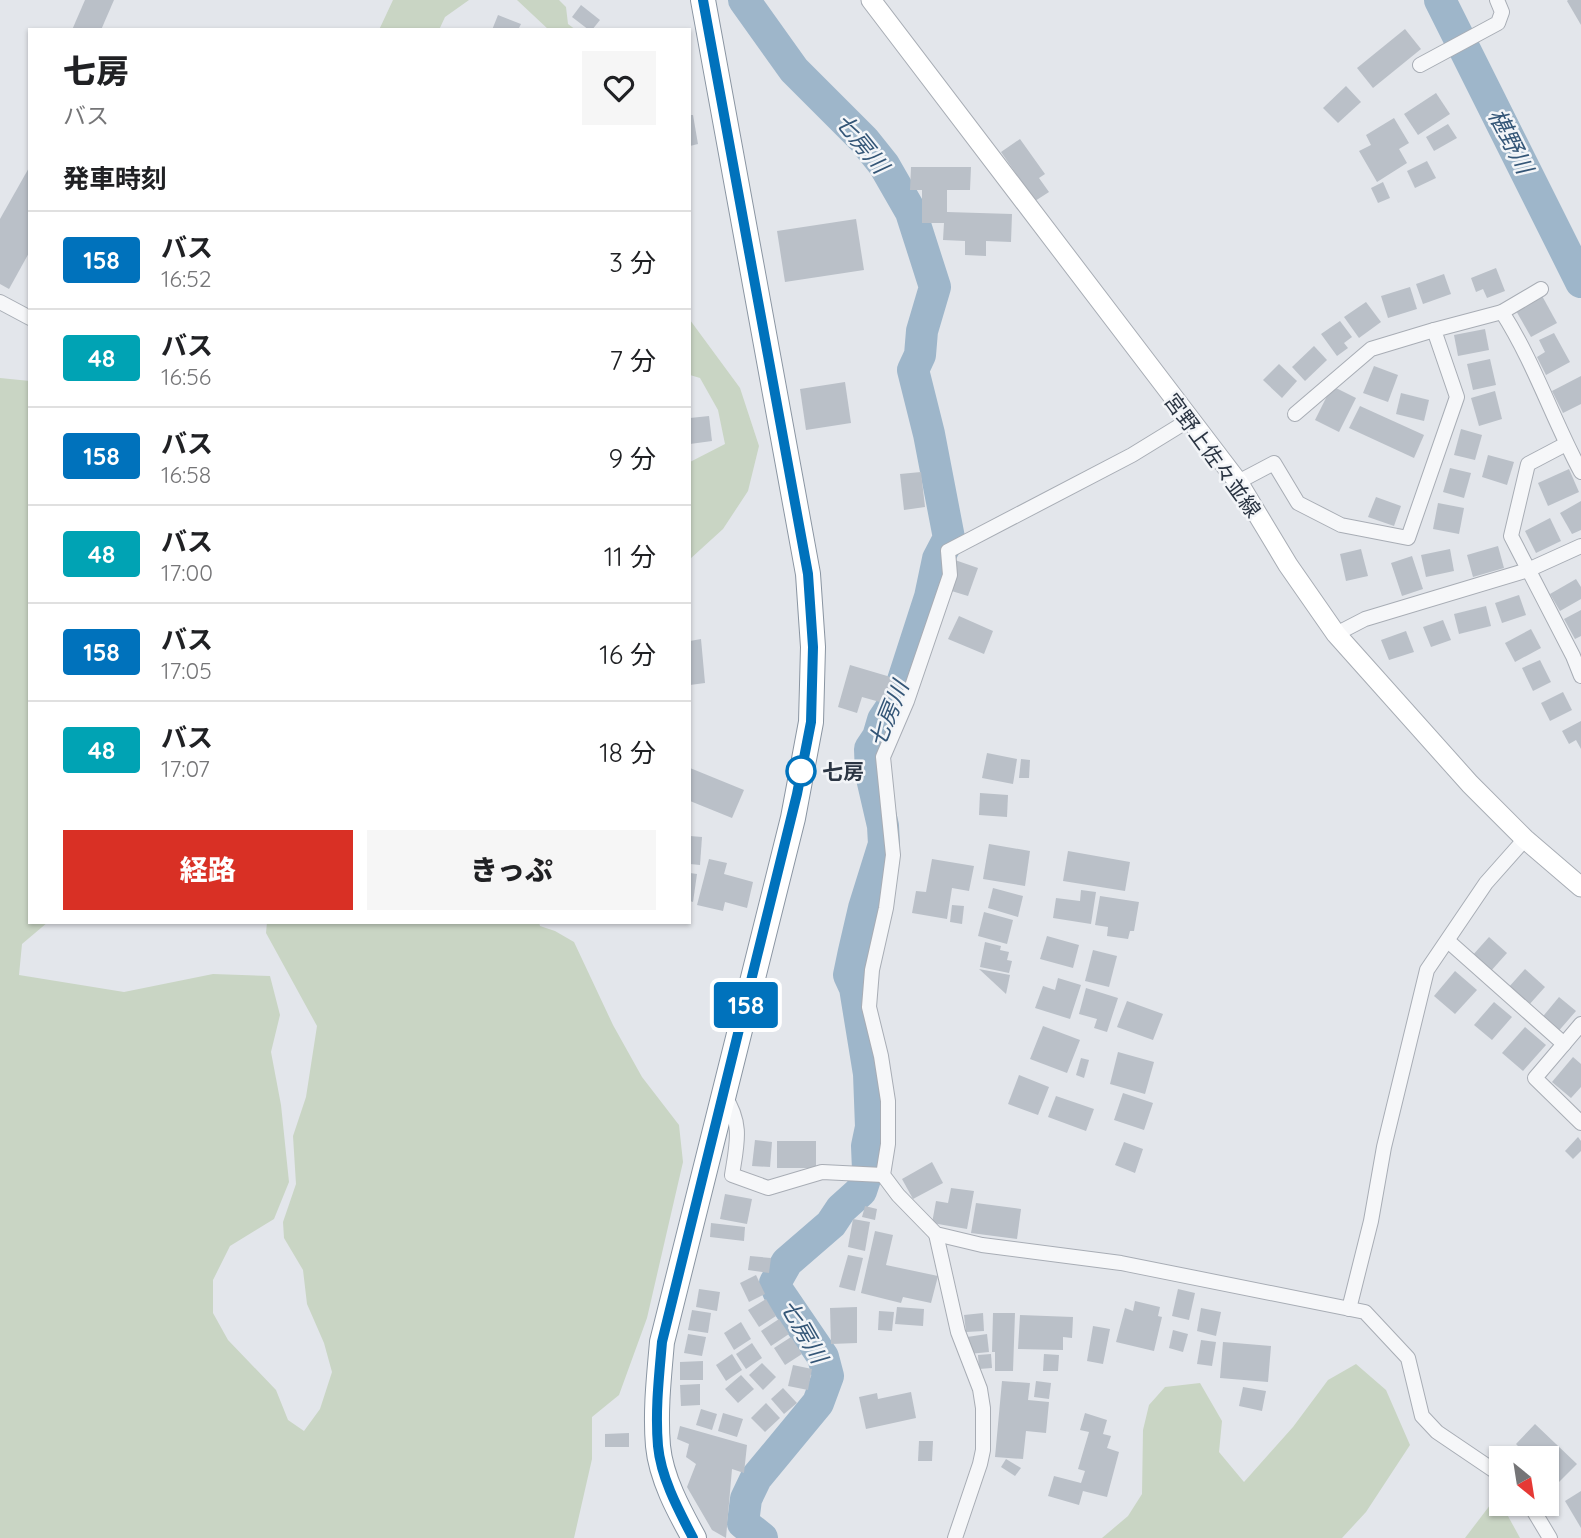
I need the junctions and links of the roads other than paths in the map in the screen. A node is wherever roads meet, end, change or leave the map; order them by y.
1 (703, 0) edge
2 (873, 0) edge
3 (1497, 0) edge
4 (1420, 65) dead end
5 (1541, 289) dead end
6 (0, 302) edge
7 (1502, 312) junction
8 (28, 317) edge
9 (1434, 330) junction
10 (1295, 414) dead end
11 (1189, 420) junction
12 (1566, 444) junction
13 (1581, 472) edge
14 (1238, 482) junction
15 (1581, 546) edge
16 (1528, 570) junction
17 (1336, 634) junction
18 (1581, 676) edge
19 (1525, 839) junction
20 (1581, 887) edge
21 (1448, 941) junction
22 (1581, 1024) edge
23 (1564, 1044) junction
24 (723, 1094) junction
25 (1581, 1123) edge
26 (883, 1175) junction
27 (936, 1234) junction
28 (1349, 1309) junction
29 (1489, 1467) edge
30 (1537, 1516) edge
31 (694, 1538) edge
32 (955, 1538) edge
33 (1550, 1538) edge

1 - 24 highway
2 - 11 main road, 宮野上佐々並線
3 - 4 street
5 - 7 street
6 - 8 street
7 - 9 street
7 - 12 street
9 - 10 street
9 - 14 street
11 - 14 main road, 宮野上佐々並線
11 - 26 street
12 - 13 street
12 - 16 street
14 - 17 main road, 宮野上佐々並線
15 - 16 street
16 - 17 street
16 - 18 street
17 - 19 main road, 宮野上佐々並線
19 - 20 main road, 宮野上佐々並線
19 - 21 street
21 - 23 street
21 - 28 street
22 - 23 street
23 - 25 street
24 - 26 street
24 - 31 highway
26 - 27 street
27 - 28 street
27 - 32 street
28 - 29 street
30 - 33 street

